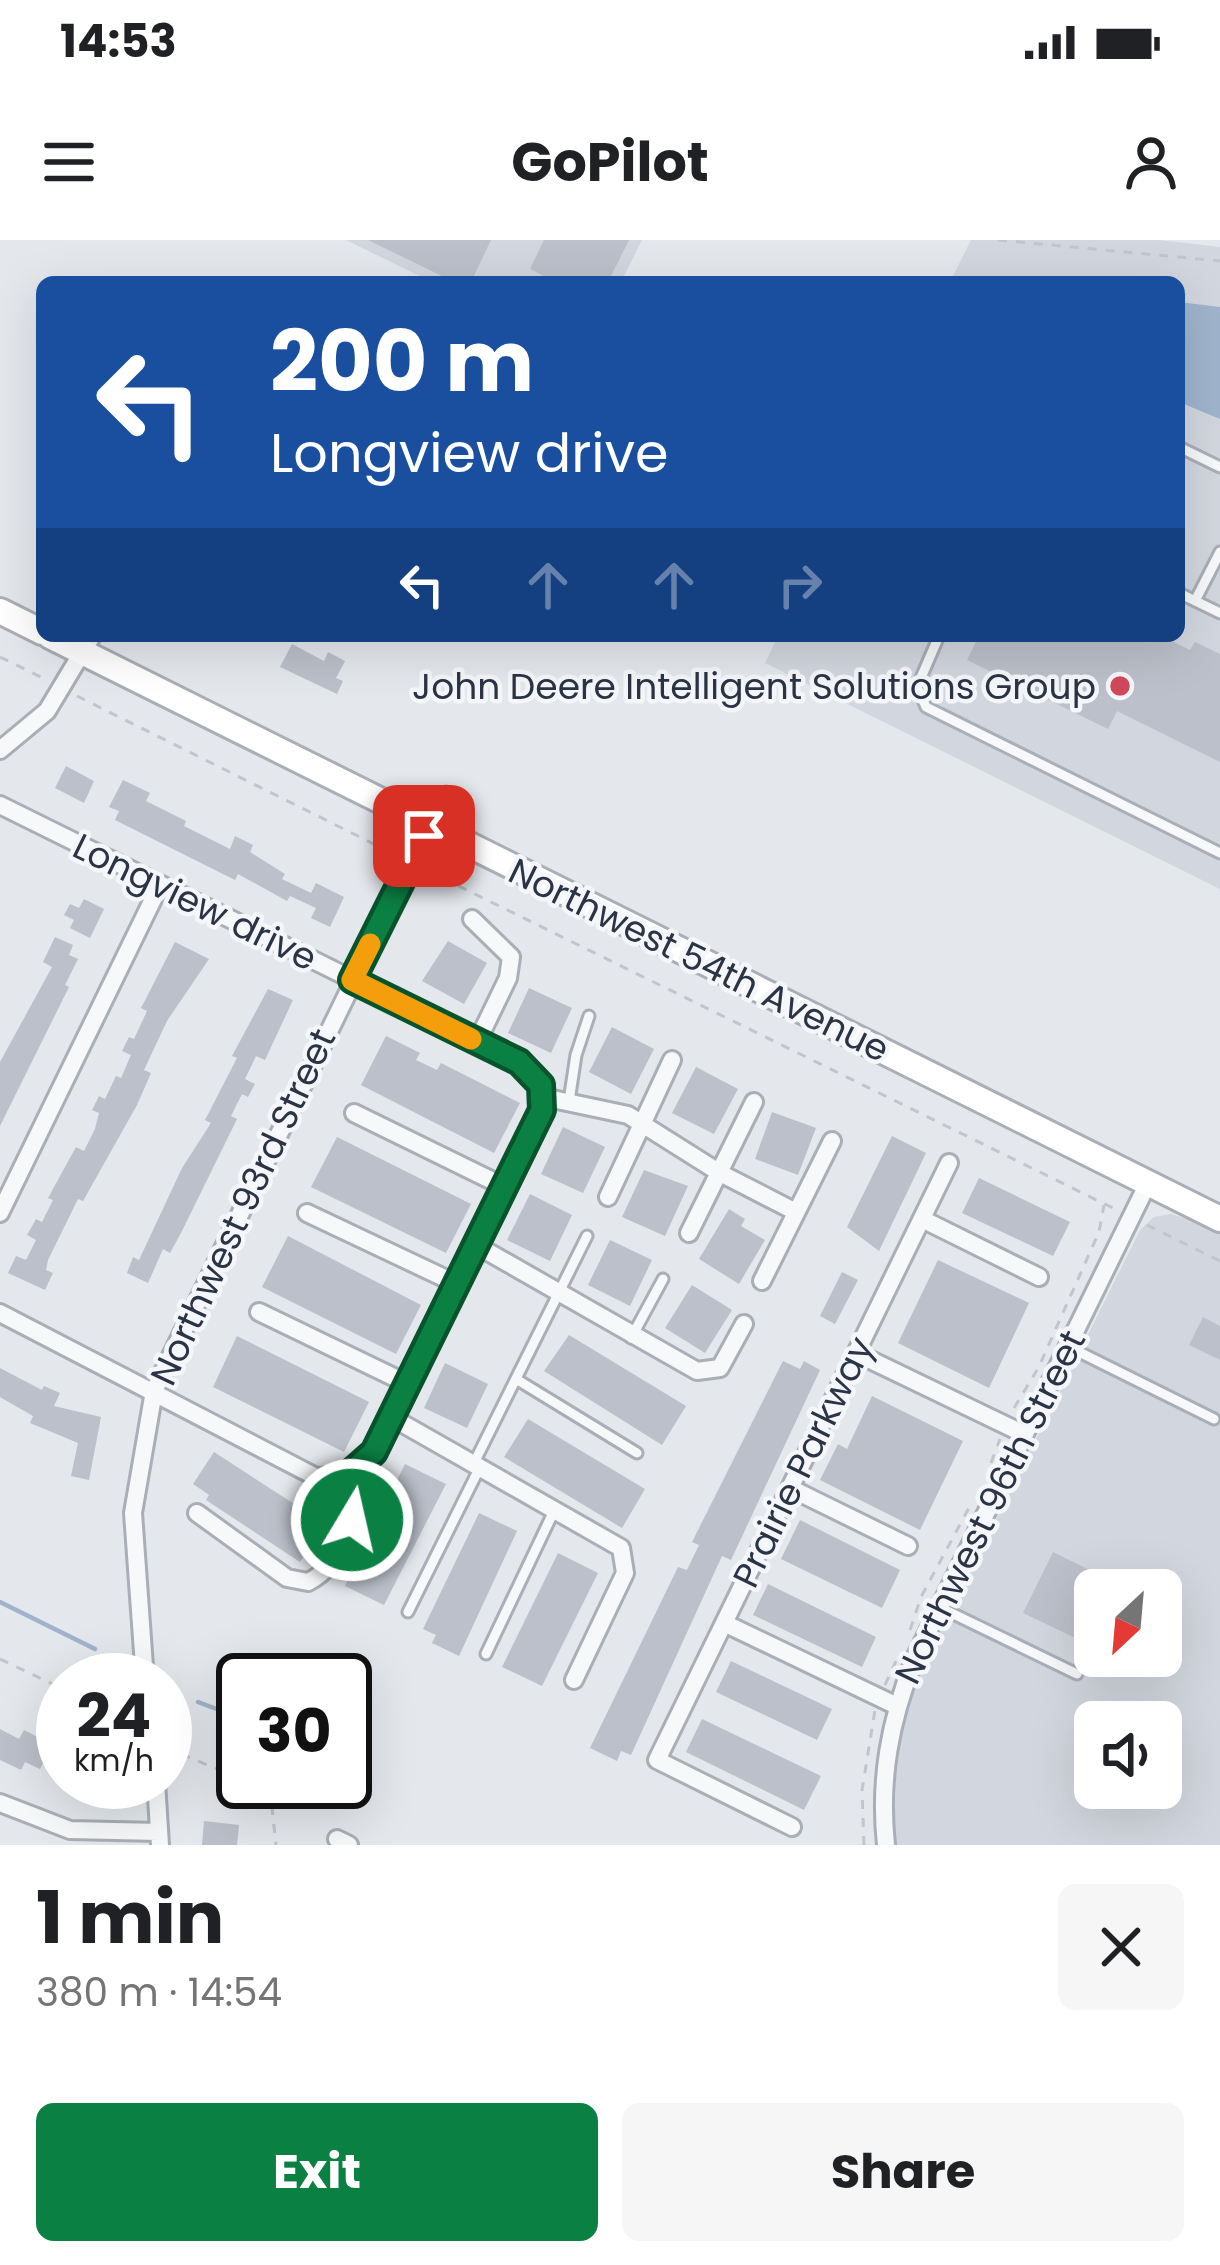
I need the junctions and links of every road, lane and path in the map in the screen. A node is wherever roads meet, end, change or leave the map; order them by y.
1 (998, 240) edge
2 (1220, 262) edge
3 (1185, 450) edge
4 (1220, 467) edge
5 (1220, 552) edge
6 (1185, 596) edge
7 (1196, 601) junction
8 (0, 611) edge
9 (1220, 613) edge
10 (36, 629) edge
11 (936, 642) edge
12 (87, 644) edge
13 (0, 657) edge
14 (63, 689) junction
15 (0, 750) edge
16 (446, 792) dead end
17 (0, 805) edge
18 (429, 826) junction
19 (1220, 853) edge
20 (411, 862) junction
21 (160, 885) junction
22 (472, 919) dead end
23 (352, 980) junction
24 (589, 1016) dead end
25 (477, 1042) junction
26 (672, 1060) dead end
27 (543, 1097) junction
28 (569, 1101) junction
29 (754, 1102) dead end
30 (354, 1113) dead end
31 (641, 1123) junction
32 (832, 1141) dead end
33 (949, 1163) dead end
34 (720, 1173) junction
35 (1148, 1183) junction
36 (505, 1187) junction
37 (608, 1198) dead end
38 (796, 1212) junction
39 (0, 1213) edge
40 (307, 1213) dead end
41 (1131, 1217) junction
42 (922, 1219) junction
43 (1220, 1219) edge
44 (689, 1233) dead end
45 (587, 1236) dead end
46 (476, 1245) junction
47 (1220, 1261) edge
48 (1039, 1277) dead end
49 (663, 1279) dead end
50 (762, 1281) dead end
51 (457, 1284) junction
52 (559, 1292) junction
53 (259, 1312) dead end
54 (0, 1313) edge
55 (744, 1324) dead end
56 (632, 1338) junction
57 (1067, 1346) junction
58 (856, 1353) junction
59 (516, 1378) junction
60 (408, 1384) junction
61 (154, 1391) junction
62 (392, 1418) junction
63 (1214, 1419) dead end
64 (1024, 1434) junction
65 (637, 1453) dead end
66 (477, 1465) junction
67 (347, 1476) junction
68 (790, 1487) junction
69 (197, 1513) dead end
70 (553, 1513) junction
71 (908, 1546) dead end
72 (939, 1607) junction
73 (408, 1612) dead end
74 (724, 1623) junction
75 (143, 1653) edge
76 (486, 1654) dead end
77 (0, 1659) edge
78 (1074, 1673) edge
79 (36, 1676) edge
80 (574, 1679) dead end
81 (897, 1706) junction
82 (0, 1803) edge
83 (157, 1809) edge
84 (272, 1809) edge
85 (792, 1827) dead end
86 (159, 1839) edge
87 (276, 1845) edge
88 (886, 1845) edge

1 - 2 path
3 - 4 lane
5 - 7 lane
6 - 7 lane
7 - 9 lane
8 - 10 street
11 - 19 lane
12 - 14 street
12 - 18 street, Northwest 54th Avenue
13 - 14 path
14 - 15 street
14 - 20 path
16 - 18 lane
17 - 21 street, Longview drive
18 - 20 street, Northwest 93rd Street
18 - 35 street, Northwest 54th Avenue
20 - 23 street, Northwest 93rd Street
20 - 41 path
21 - 23 street, Longview drive
21 - 39 street
22 - 25 street
23 - 25 street, Longview drive
23 - 61 street, Northwest 93rd Street
24 - 28 lane
25 - 27 street, Longview drive
26 - 31 street
27 - 28 street
27 - 36 street
28 - 31 street
29 - 34 street
30 - 36 street
31 - 34 street
31 - 37 street
32 - 38 street
33 - 42 street, Prairie Parkway
34 - 38 street
34 - 44 street
35 - 41 street, Northwest 96th Street
35 - 43 street, Northwest 54th Avenue
36 - 46 street
38 - 50 street
40 - 51 street
41 - 47 path
41 - 57 street, Northwest 96th Street
42 - 48 street
42 - 58 street, Prairie Parkway
45 - 52 lane
46 - 51 street
46 - 52 street
49 - 56 lane
51 - 60 street
52 - 56 street
52 - 59 lane
53 - 60 street
54 - 61 street
55 - 56 street
57 - 63 lane
57 - 64 street, Northwest 96th Street
58 - 64 street
58 - 68 street, Prairie Parkway
59 - 65 lane
59 - 66 lane
60 - 62 street
61 - 67 street
61 - 75 street, Northwest 93rd Street
62 - 66 street
62 - 67 street
64 - 72 street, Northwest 96th Street
66 - 70 street
66 - 73 lane
67 - 69 street
68 - 71 street
68 - 74 street, Prairie Parkway
70 - 76 lane
70 - 80 street
72 - 78 lane
72 - 81 street, Northwest 96th Street
74 - 81 street
74 - 85 street, Prairie Parkway
77 - 79 path
81 - 88 street, Northwest 96th Street
82 - 86 street
83 - 86 street
84 - 87 path

